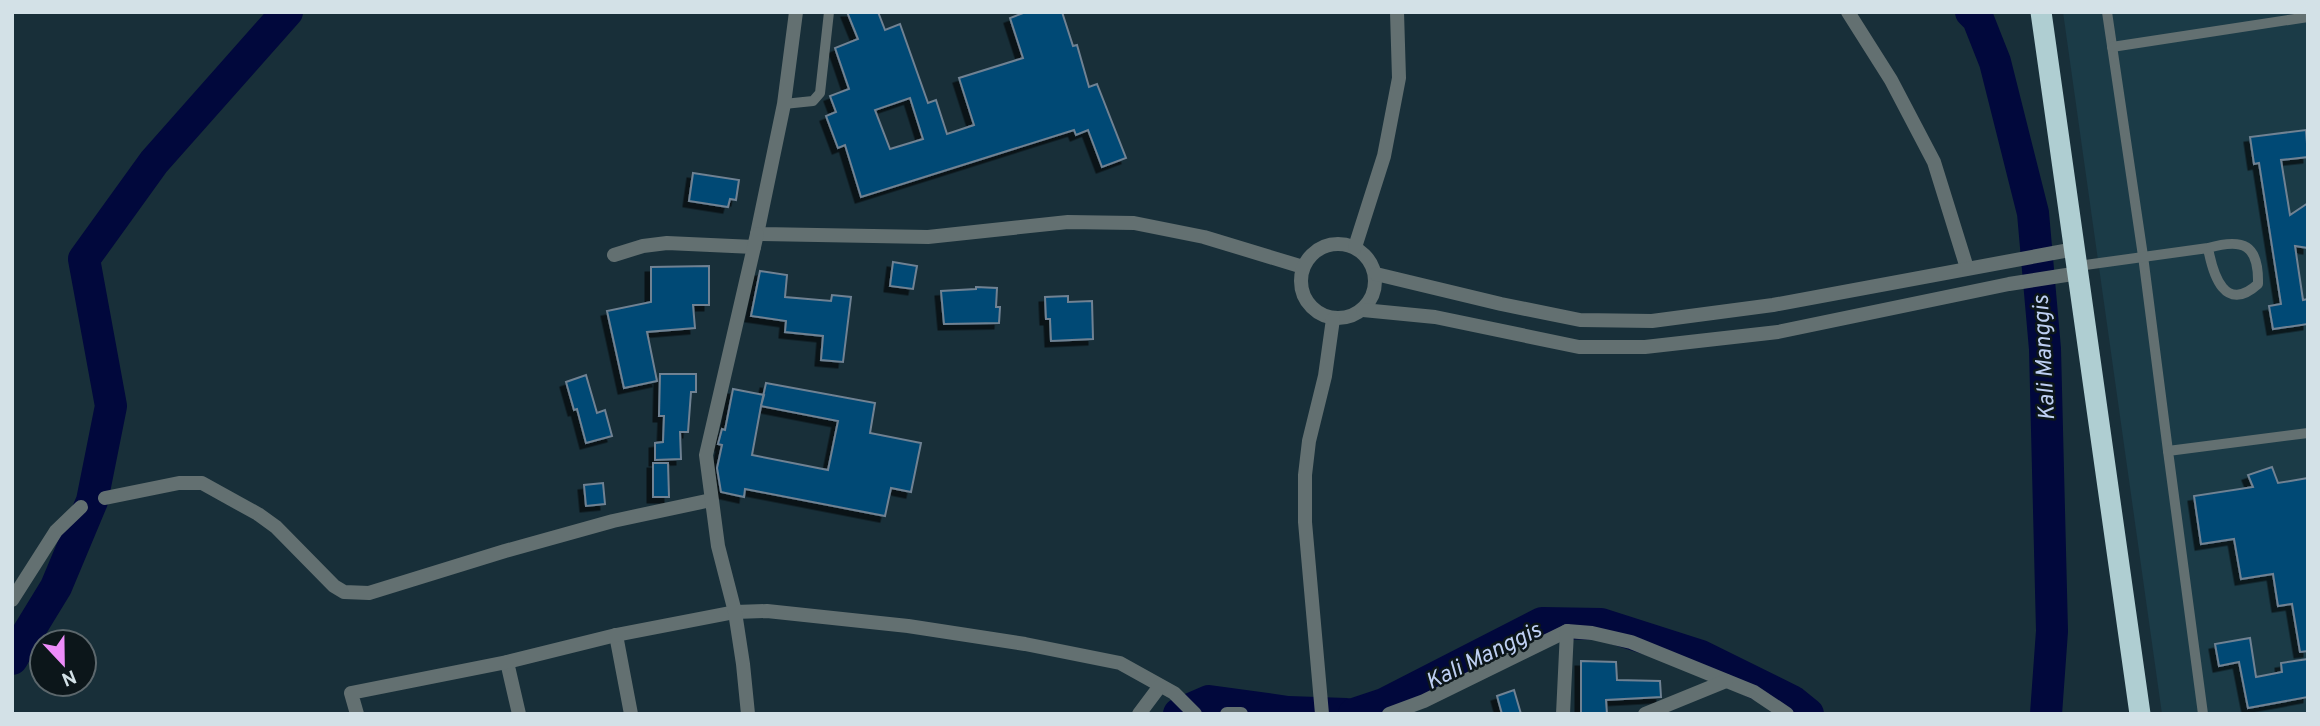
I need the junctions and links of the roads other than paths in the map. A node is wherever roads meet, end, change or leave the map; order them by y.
1 (796, 12) edge
2 (829, 12) edge
3 (1397, 12) edge
4 (1848, 12) edge
5 (2041, 12) edge
6 (2107, 12) edge
7 (2308, 17) edge
8 (2112, 47) junction
9 (784, 104) junction
10 (755, 241) junction
11 (1355, 247) junction
12 (2208, 248) junction
13 (614, 255) dead end
14 (2143, 256) junction
15 (2078, 263) junction
16 (1303, 267) junction
17 (1968, 268) junction
18 (1376, 274) junction
19 (1871, 287) junction
20 (1363, 310) junction
21 (1880, 312) junction
22 (1333, 319) junction
23 (2308, 433) edge
24 (2168, 451) junction
25 (105, 498) dead end
26 (711, 500) junction
27 (81, 507) dead end
28 (12, 600) edge
29 (735, 612) junction
30 (1567, 631) junction
31 (616, 635) junction
32 (507, 663) junction
33 (1726, 681) junction
34 (1160, 686) junction
35 (356, 714) edge
36 (519, 714) edge
37 (631, 714) edge
38 (748, 714) edge
39 (1139, 714) edge
40 (1195, 714) edge
41 (1227, 714) edge
42 (1241, 714) edge
43 (1322, 714) edge
44 (1389, 714) edge
45 (1563, 714) edge
46 (1645, 714) edge
47 (1787, 714) edge
48 (2140, 714) edge
49 (2203, 714) edge

1 - 9 street
2 - 9 lane
3 - 11 street
4 - 17 street
5 - 15 highway
6 - 8 lane
7 - 8 lane
8 - 14 lane
9 - 10 street
10 - 13 street
10 - 16 street
10 - 26 street
11 - 16 street
11 - 18 street
12 - 12 lane
12 - 14 lane
14 - 15 lane
14 - 24 lane
15 - 17 street
15 - 21 street
15 - 48 highway
16 - 22 street
17 - 19 street
18 - 19 street
18 - 20 street
19 - 21 street
20 - 21 street
20 - 22 street
22 - 43 street
23 - 24 lane
24 - 49 lane
25 - 26 street
26 - 29 street
27 - 28 street
29 - 31 street
29 - 34 street
29 - 38 street
30 - 33 street
30 - 44 street
30 - 45 street
31 - 32 street
31 - 37 street
32 - 35 street
32 - 36 street
33 - 46 street
33 - 47 street
34 - 39 street
34 - 40 street
41 - 42 street

